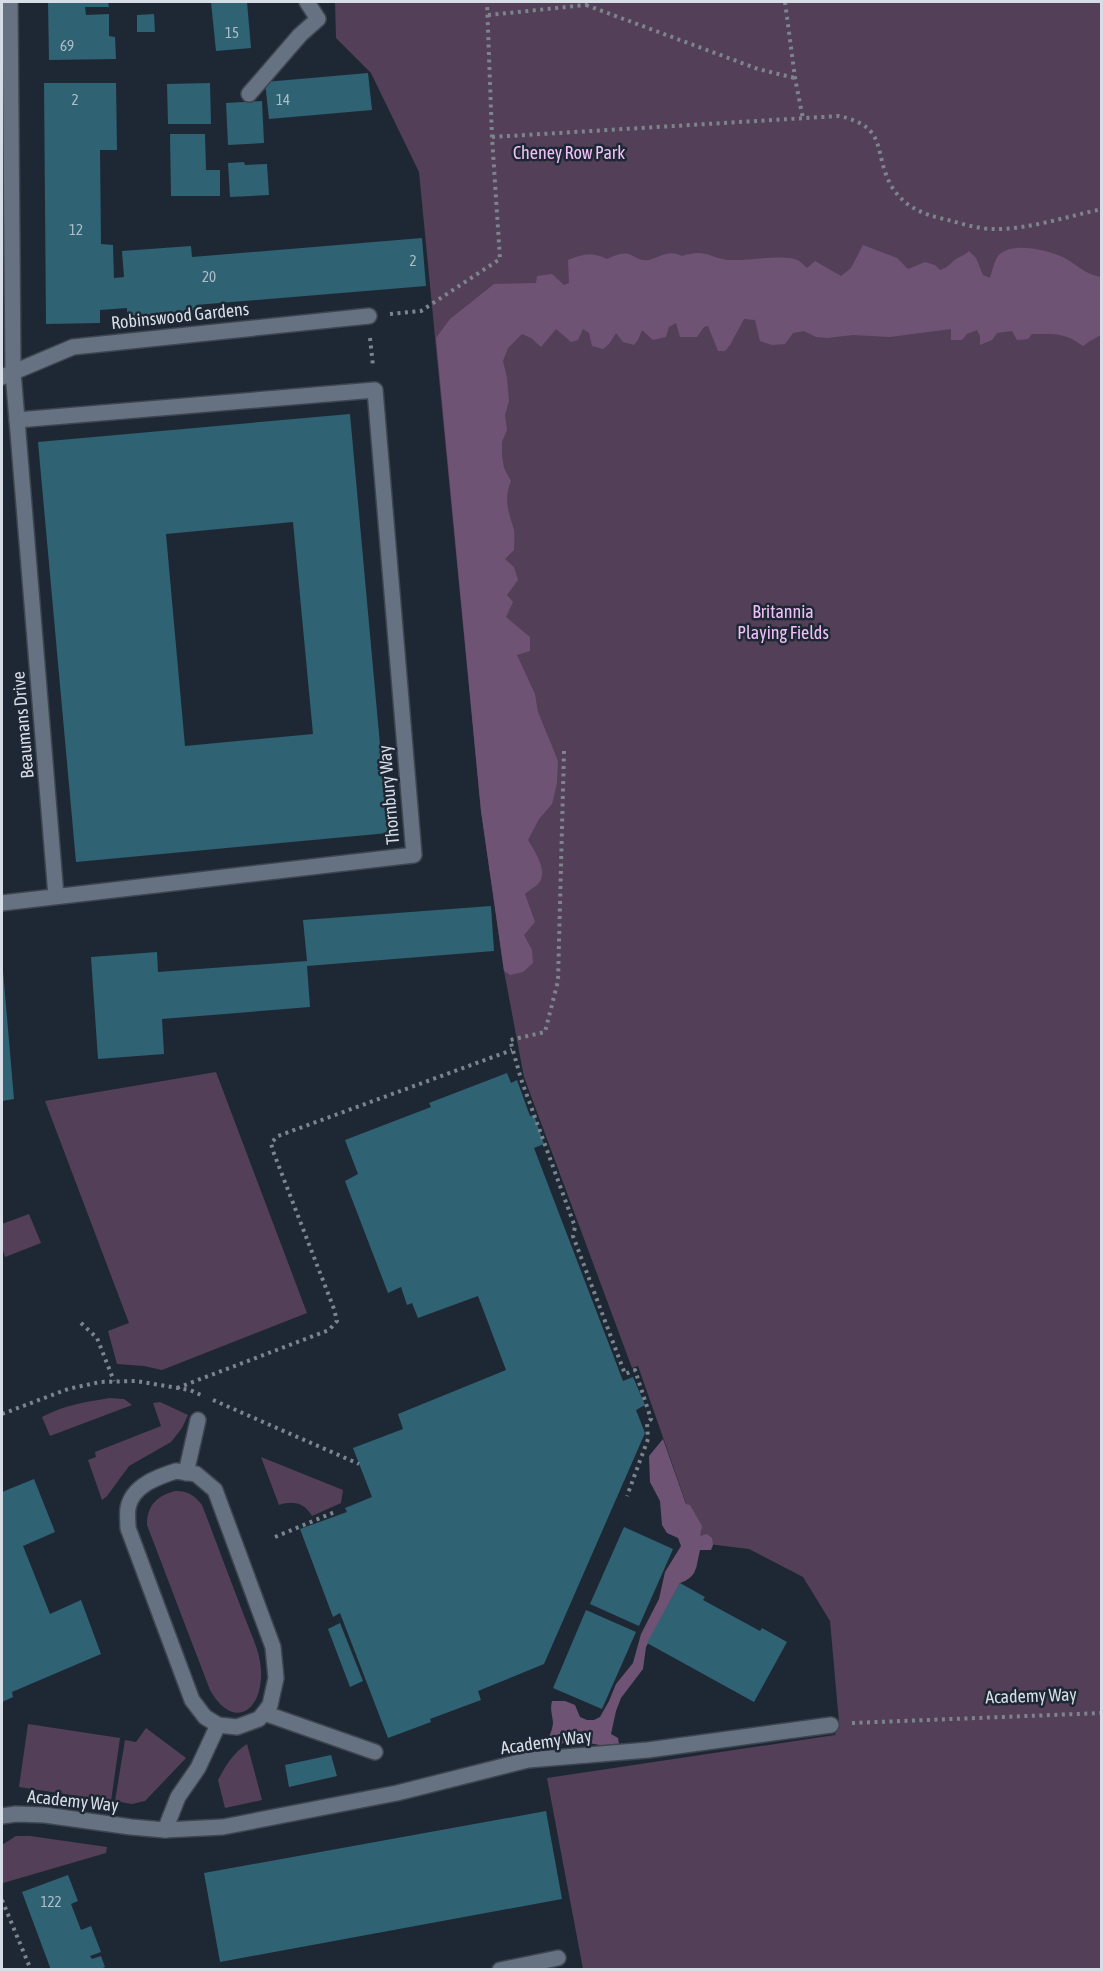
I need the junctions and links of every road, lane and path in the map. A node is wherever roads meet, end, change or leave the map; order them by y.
1 (10, 2) edge
2 (307, 2) edge
3 (487, 2) edge
4 (785, 2) edge
5 (588, 3) edge
6 (488, 15) junction
7 (6, 40) edge
8 (795, 78) junction
9 (249, 94) dead end
10 (803, 119) junction
11 (492, 137) junction
12 (1101, 209) edge
13 (369, 316) junction
14 (7, 374) edge
15 (375, 390) junction
16 (17, 420) junction
17 (564, 750) dead end
18 (56, 896) junction
19 (2, 903) edge
20 (512, 1050) junction
21 (81, 1323) dead end
22 (114, 1381) dead end
23 (177, 1388) dead end
24 (198, 1420) dead end
25 (186, 1473) junction
26 (627, 1496) dead end
27 (337, 1511) dead end
28 (275, 1537) dead end
29 (264, 1713) junction
30 (1101, 1713) edge
31 (218, 1725) junction
32 (831, 1725) joint
33 (375, 1752) dead end
34 (2, 1816) edge
35 (165, 1830) junction
36 (2, 1900) edge
37 (558, 1958) dead end
38 (31, 1970) edge
39 (500, 1970) edge

1 - 7 street, Beaumans Drive
2 - 9 street
3 - 6 path
4 - 8 path
5 - 6 path
5 - 8 path
6 - 11 path
7 - 14 street, Beaumans Drive
8 - 10 path
10 - 11 path
10 - 12 path
11 - 13 path
13 - 14 street, Robinswood Gardens
13 - 15 path
14 - 16 street, Beaumans Drive
15 - 16 street
15 - 18 street, Thornbury Way
16 - 18 street, Beaumans Drive
17 - 20 path
18 - 19 street, Thornbury Way
20 - 23 path
20 - 26 path
21 - 22 path
24 - 25 street
25 - 29 street
25 - 31 street
27 - 28 path
29 - 31 street
29 - 33 street
30 - 32 path, Academy Way
31 - 35 street
32 - 35 street, Academy Way
34 - 35 street, Academy Way
36 - 38 path
37 - 39 street

